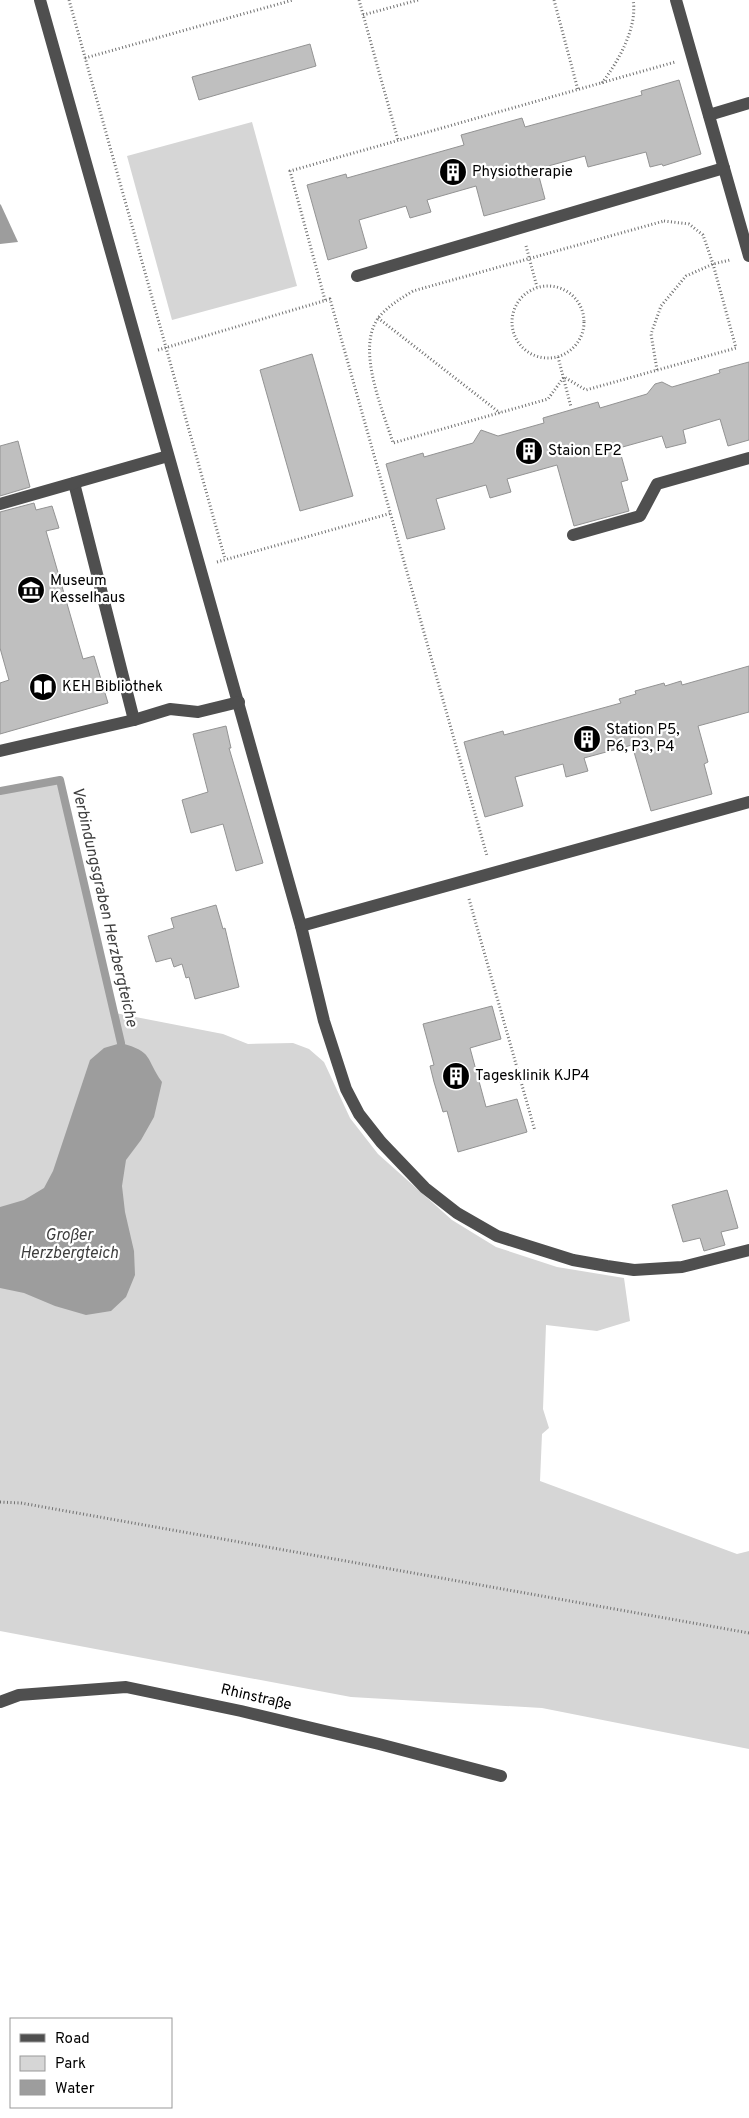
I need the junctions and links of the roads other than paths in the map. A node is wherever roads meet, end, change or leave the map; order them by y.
1 (40, 0) edge
2 (676, 0) edge
3 (749, 103) edge
4 (709, 115) junction
5 (724, 168) junction
6 (749, 255) edge
7 (357, 276) dead end
8 (168, 456) junction
9 (749, 458) edge
10 (74, 483) junction
11 (0, 504) edge
12 (573, 535) dead end
13 (238, 702) junction
14 (134, 720) junction
15 (0, 750) edge
16 (749, 802) edge
17 (301, 926) junction
18 (749, 1250) edge
19 (0, 1702) edge
20 (501, 1776) dead end

1 - 8 lane
2 - 4 lane
3 - 4 lane
4 - 5 lane
5 - 6 lane
5 - 7 lane
8 - 10 lane
8 - 13 lane
9 - 12 lane
10 - 11 lane
10 - 14 lane
13 - 14 lane
13 - 17 lane
14 - 15 lane
16 - 17 lane
17 - 18 lane
19 - 20 lane, Rhinstraße

